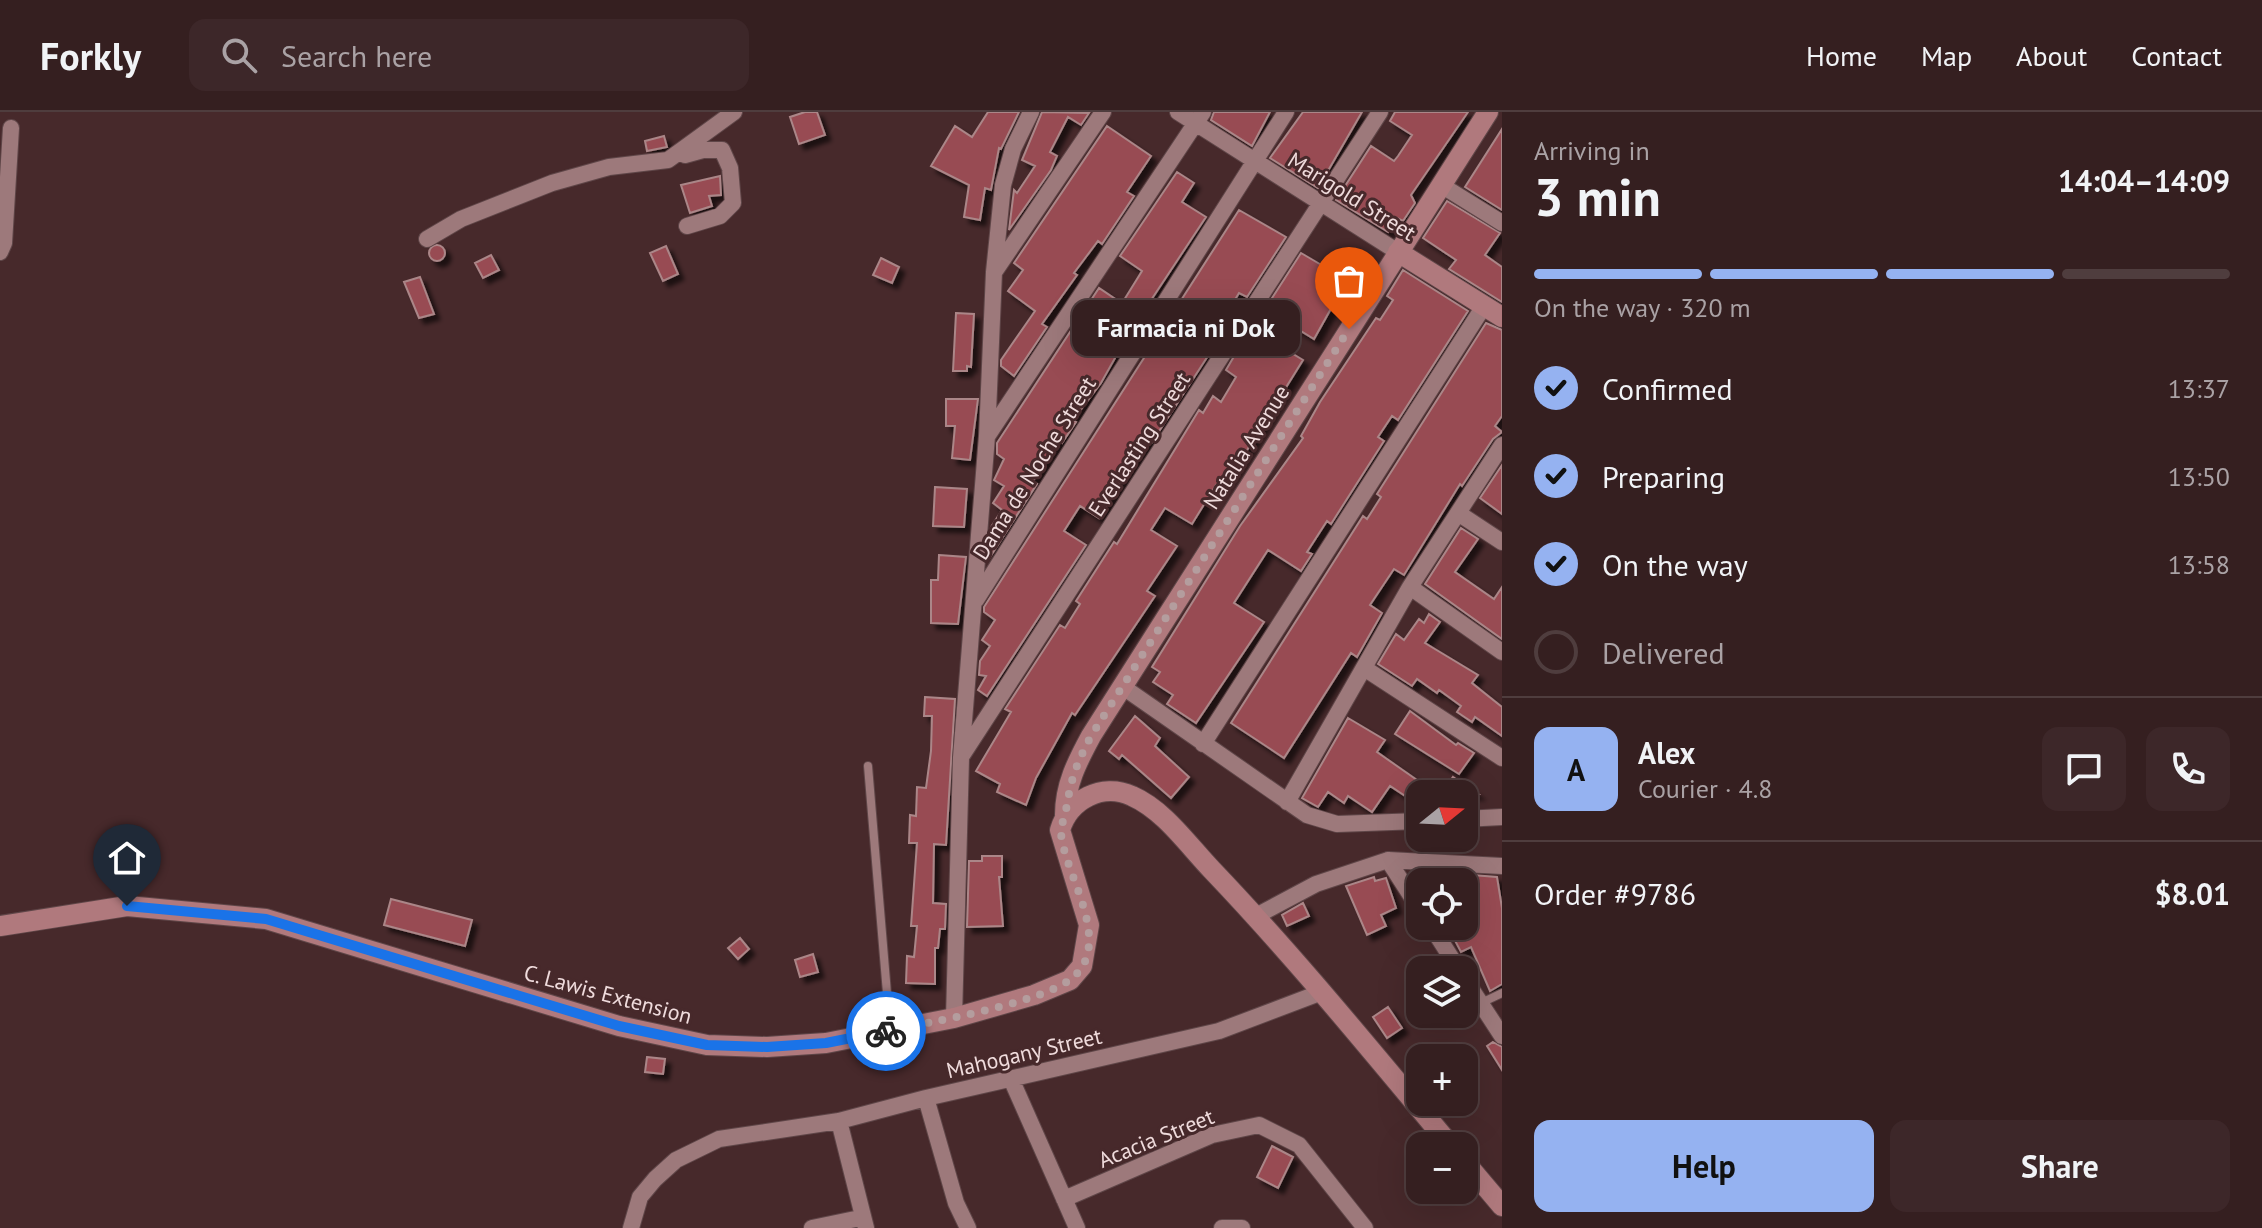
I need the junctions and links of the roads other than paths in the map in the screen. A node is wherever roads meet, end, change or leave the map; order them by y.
1 (734, 112) edge
2 (1031, 112) edge
3 (1103, 112) edge
4 (1178, 112) edge
5 (1286, 112) edge
6 (1380, 112) edge
7 (1488, 112) edge
8 (1200, 118) edge
9 (11, 128) dead end
10 (668, 160) junction
11 (1254, 163) junction
12 (1441, 185) junction
13 (1321, 206) junction
14 (1502, 223) edge
15 (687, 226) dead end
16 (427, 239) dead end
17 (0, 252) edge
18 (1398, 252) junction
19 (994, 272) junction
20 (1493, 311) edge
21 (987, 436) junction
22 (1502, 445) edge
23 (1458, 513) junction
24 (1502, 542) edge
25 (1410, 587) junction
26 (973, 604) junction
27 (1502, 652) edge
28 (1364, 668) junction
29 (1123, 687) junction
30 (1203, 744) junction
31 (961, 758) junction
32 (1502, 758) edge
33 (868, 766) dead end
34 (1287, 802) junction
35 (1065, 815) junction
36 (1502, 817) edge
37 (1478, 818) edge
38 (1406, 822) edge
39 (1388, 860) junction
40 (1502, 866) edge
41 (1406, 888) edge
42 (1256, 916) junction
43 (0, 926) edge
44 (1322, 992) junction
45 (1502, 993) edge
46 (1478, 999) edge
47 (1481, 1003) junction
48 (954, 1018) junction
49 (890, 1030) junction
50 (1502, 1036) edge
51 (1012, 1081) junction
52 (926, 1098) junction
53 (839, 1121) junction
54 (1439, 1132) edge
55 (1478, 1178) edge
56 (1064, 1199) junction
57 (1502, 1206) edge
58 (863, 1223) edge
59 (631, 1228) edge
60 (812, 1228) edge
61 (968, 1228) edge
62 (1077, 1228) edge
63 (1222, 1228) edge
64 (1242, 1228) edge
65 (1365, 1228) edge

1 - 10 street
2 - 19 street
3 - 19 street
4 - 8 street, Marigold Street
5 - 11 street, Dama de Noche Street
6 - 13 street, Everlasting Street
7 - 12 street, Natalia Avenue
8 - 11 street, Marigold Street
8 - 21 street
9 - 17 street
10 - 15 street
10 - 16 street
11 - 13 street, Marigold Street
11 - 26 street, Dama de Noche Street
12 - 14 street
12 - 18 street, Natalia Avenue
13 - 18 street, Marigold Street
13 - 31 street, Everlasting Street
18 - 20 street, Marigold Street
18 - 29 street, Natalia Avenue
19 - 21 street
20 - 30 street
21 - 26 street
22 - 23 street
23 - 24 street
23 - 25 street
25 - 27 street
25 - 28 street
26 - 31 street
28 - 32 street
28 - 34 street
29 - 30 street
29 - 35 street, Natalia Avenue
30 - 34 street
31 - 48 street
33 - 49 lane
34 - 38 street
35 - 42 street
35 - 48 street, C. Lawis Extension
36 - 37 street
39 - 40 street
39 - 41 street
39 - 42 street
42 - 44 street
43 - 49 street, C. Lawis Extension
44 - 51 street, Mahogany Street
44 - 54 street
45 - 47 lane
46 - 47 street
47 - 50 street
48 - 49 street, C. Lawis Extension
51 - 52 street, Mahogany Street
51 - 56 street
52 - 53 street, Mahogany Street
52 - 61 street
53 - 58 street
53 - 59 street, Mahogany Street
55 - 57 street
56 - 62 street
56 - 65 street, Acacia Street
58 - 60 street
63 - 64 street

